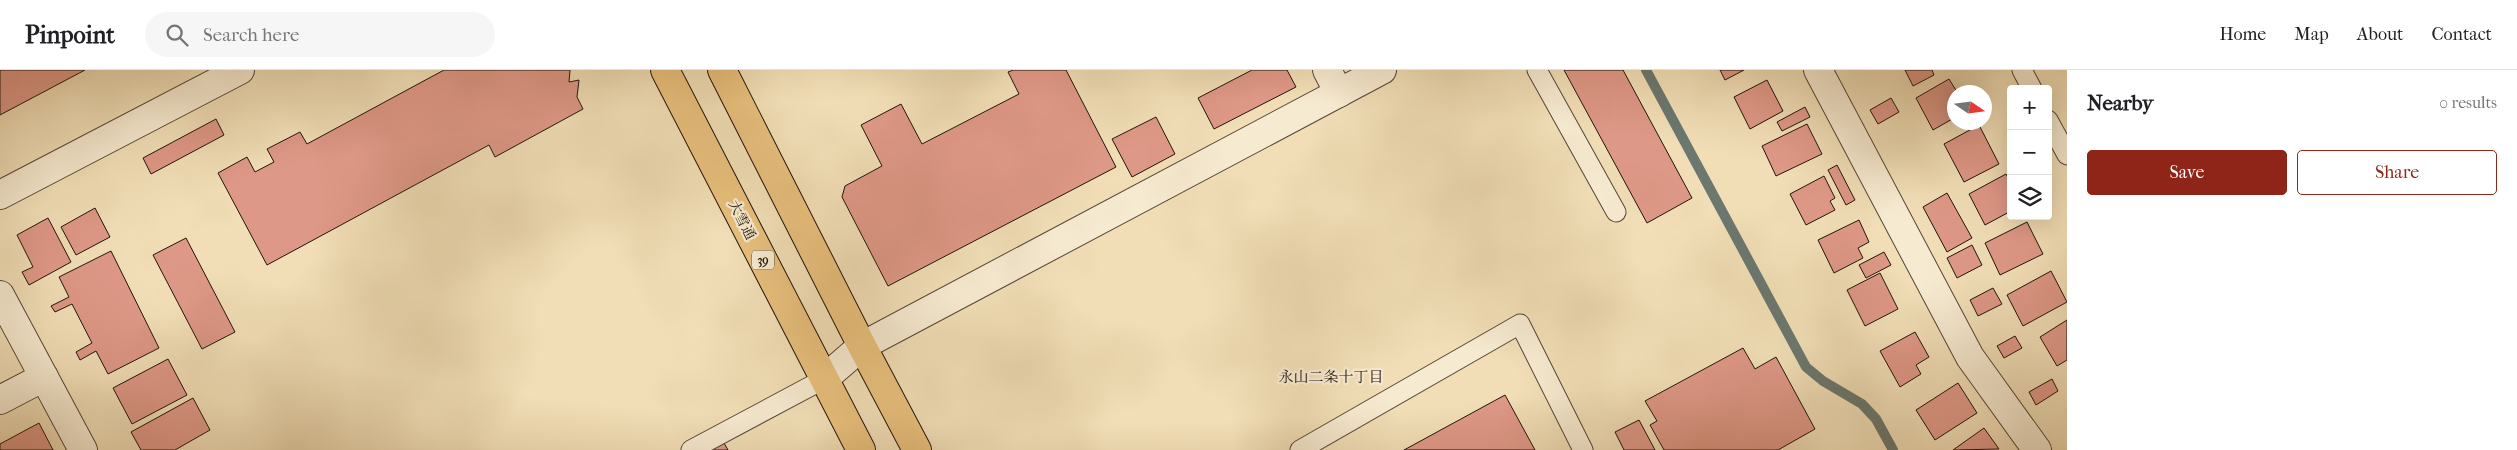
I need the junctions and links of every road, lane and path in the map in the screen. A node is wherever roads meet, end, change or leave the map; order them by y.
1 (240, 70) edge
2 (665, 70) edge
3 (722, 70) edge
4 (1382, 70) edge
5 (1537, 70) edge
6 (1818, 70) edge
7 (2022, 70) edge
8 (1333, 81) edge
9 (2030, 85) edge
10 (2052, 127) edge
11 (2067, 155) edge
12 (0, 195) edge
13 (1616, 212) dead end
14 (0, 295) edge
15 (862, 346) junction
16 (44, 377) junction
17 (824, 379) junction
18 (0, 400) edge
19 (83, 450) edge
20 (691, 450) edge
21 (862, 450) edge
22 (917, 450) edge
23 (1300, 450) edge
24 (1583, 450) edge
25 (2037, 450) edge

1 - 12 street
2 - 17 highway, 大雪通 / 39
3 - 15 highway
4 - 8 street
5 - 13 lane
6 - 25 street
7 - 9 lane
8 - 15 street
10 - 11 lane
14 - 16 street
15 - 17 street
15 - 22 highway
16 - 18 street
16 - 19 street
17 - 20 lane
17 - 21 highway, 大雪通 / 39
23 - 24 lane

